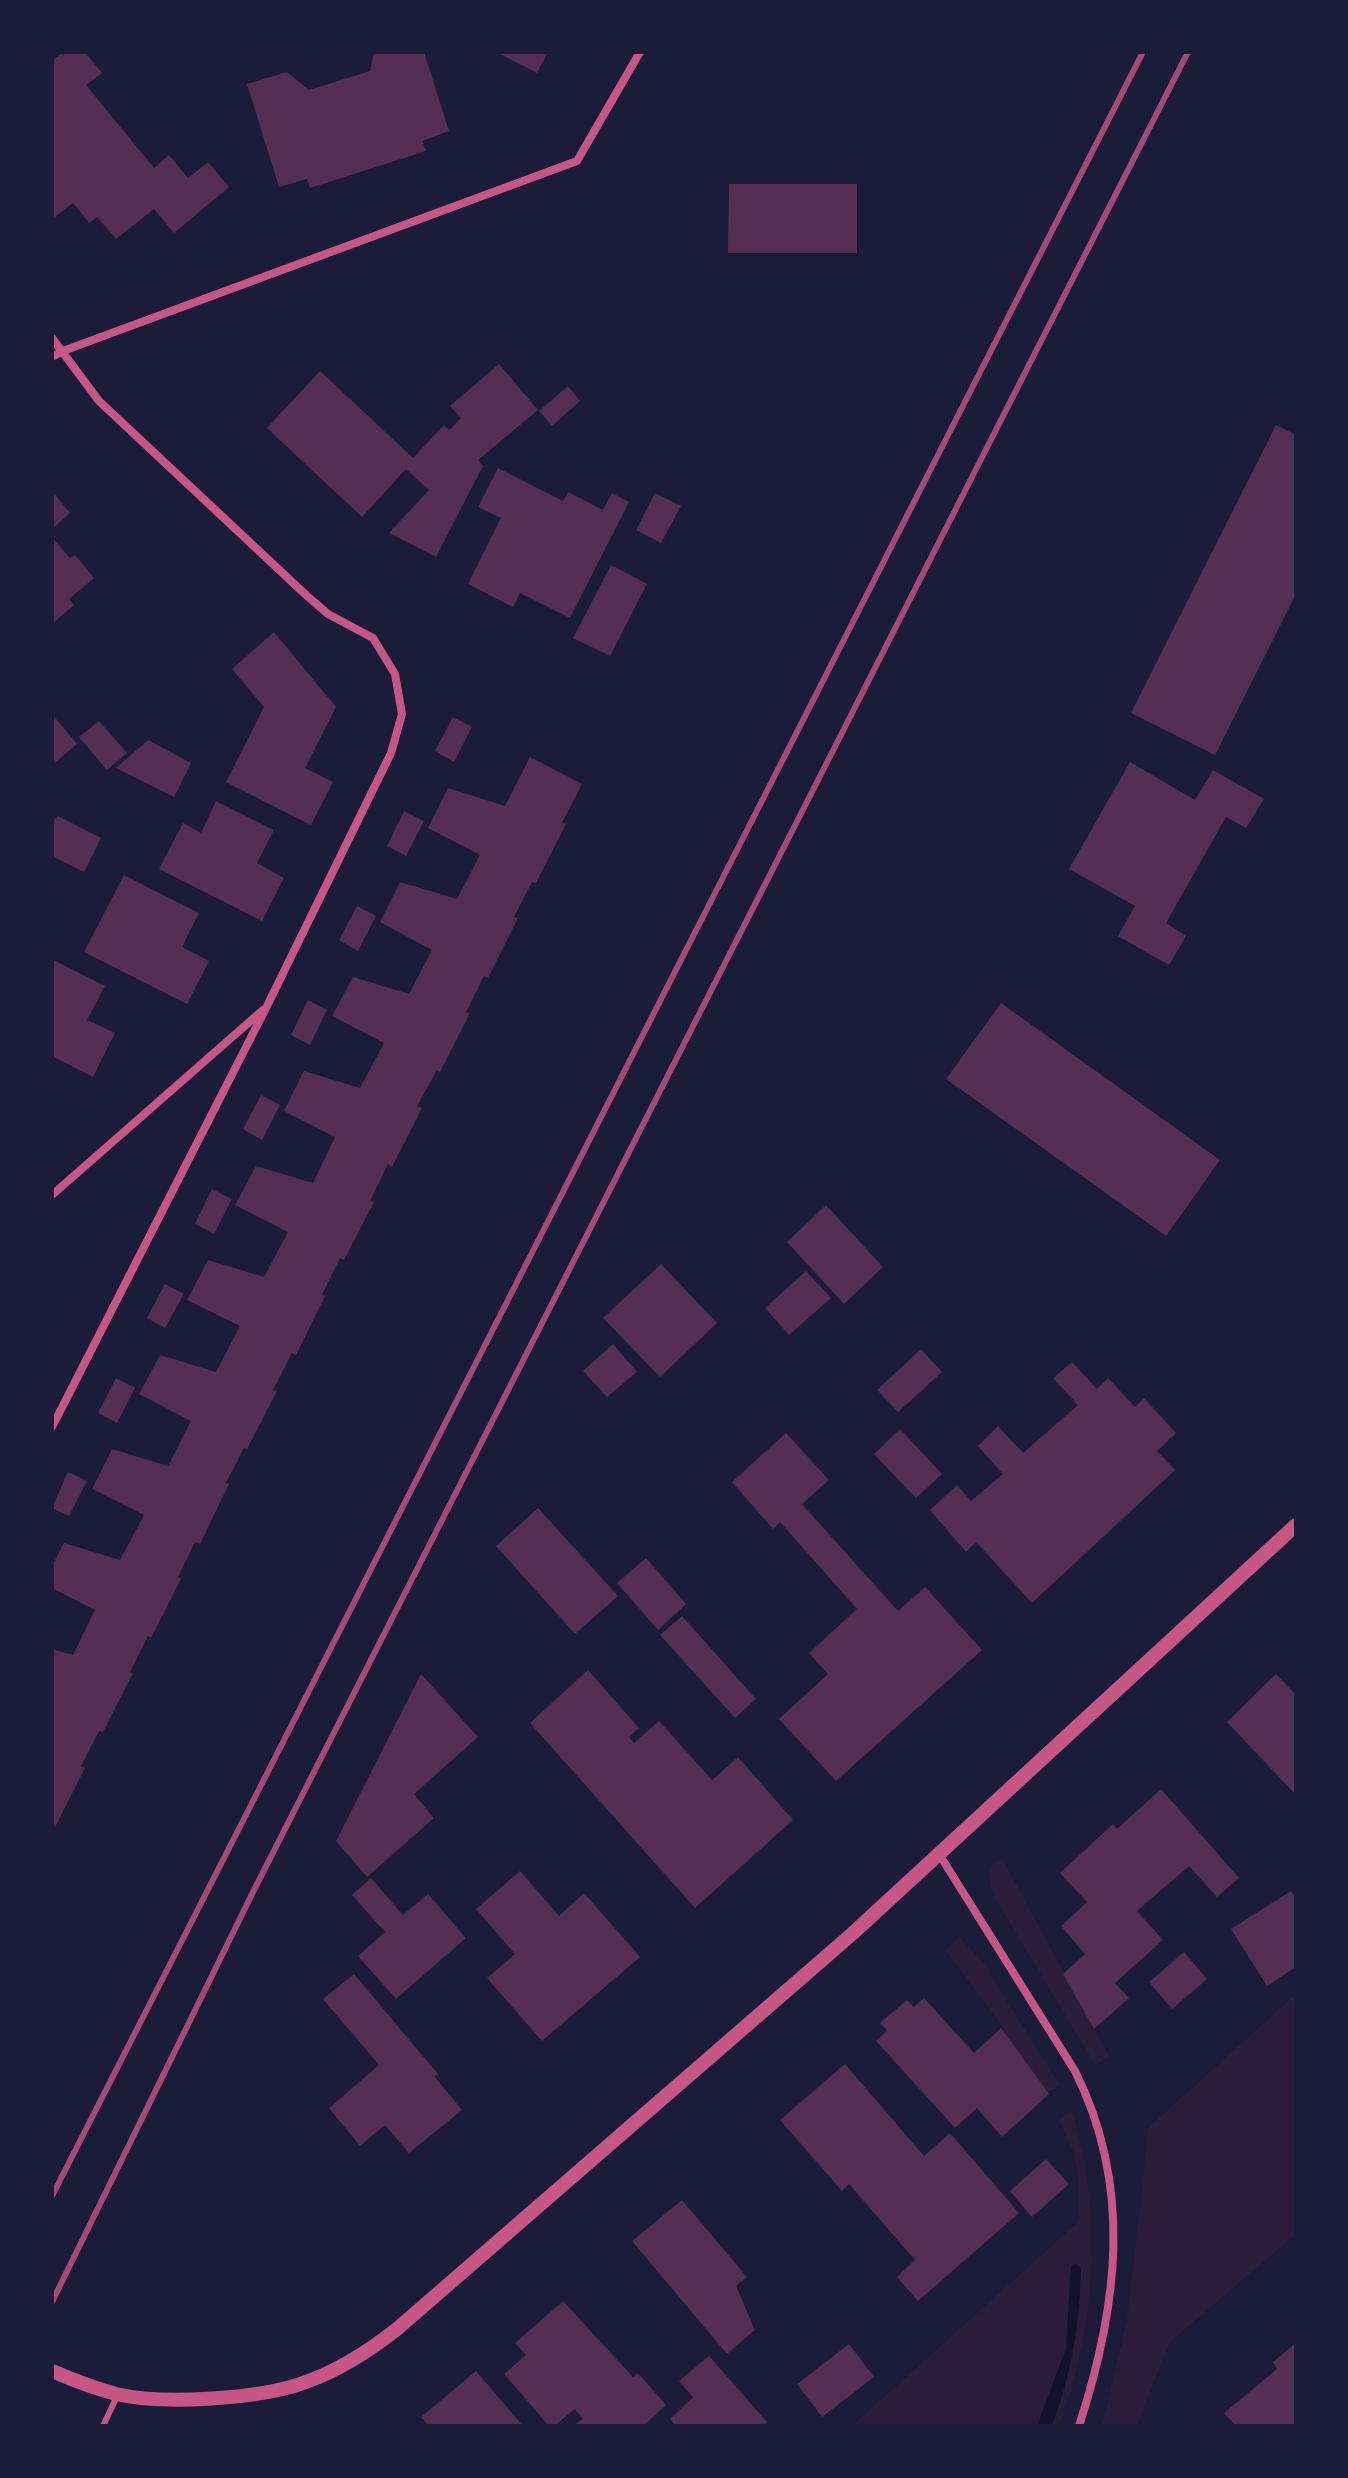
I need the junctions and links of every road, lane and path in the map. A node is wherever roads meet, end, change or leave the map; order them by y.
1 (640, 52) edge
2 (52, 338) edge
3 (63, 351) junction
4 (52, 357) edge
5 (267, 1006) junction
6 (52, 1195) edge
7 (52, 1427) edge
8 (1296, 1525) edge
9 (939, 1854) junction
10 (52, 2371) edge
11 (118, 2394) junction
12 (103, 2426) edge
13 (1079, 2426) edge

1 - 3 street
2 - 3 street
3 - 4 street
3 - 5 street
5 - 6 street
5 - 7 street
8 - 9 street
9 - 11 street
9 - 13 street
10 - 11 street
11 - 12 lane

